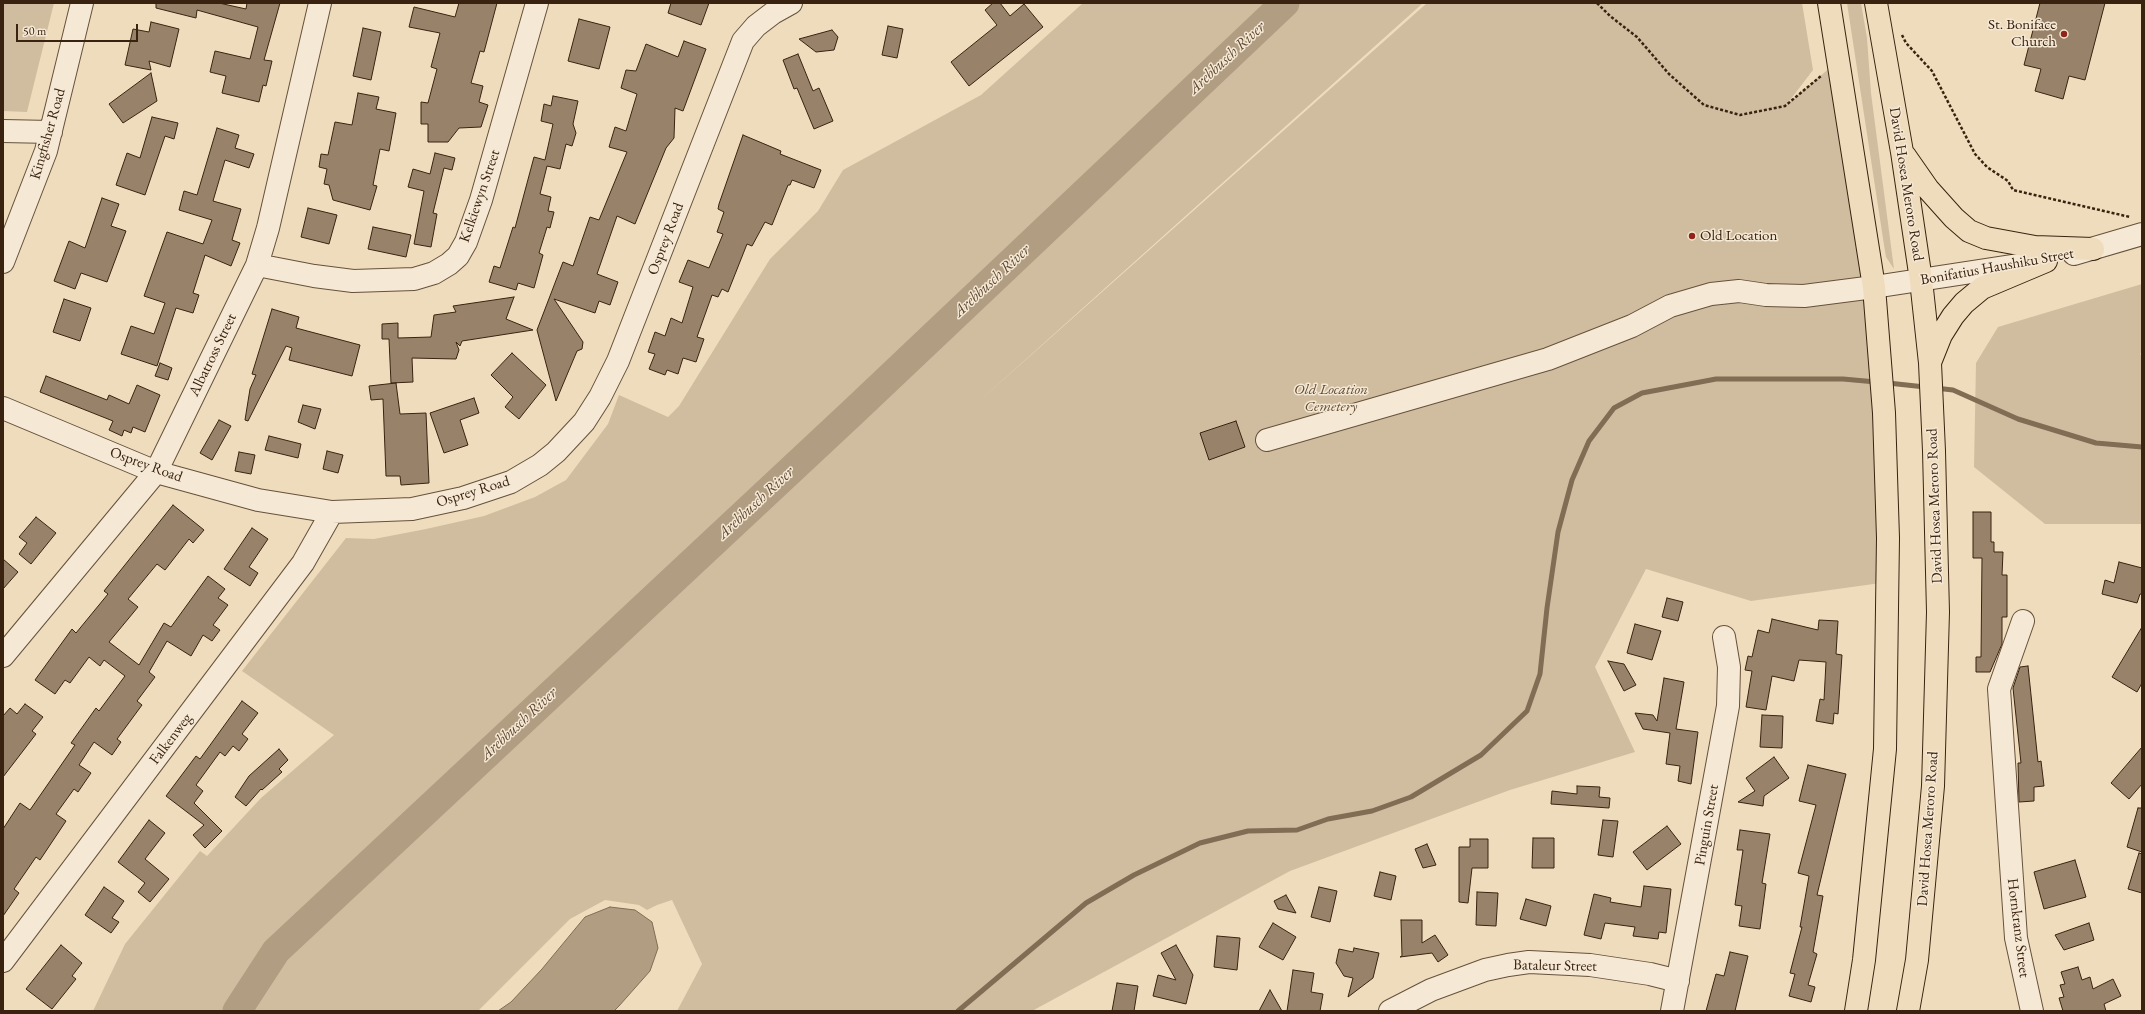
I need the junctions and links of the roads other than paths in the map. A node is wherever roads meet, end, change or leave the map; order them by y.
1 (82, 3) edge
2 (320, 3) edge
3 (537, 3) edge
4 (791, 3) edge
5 (1829, 3) edge
6 (1876, 3) edge
7 (3, 131) edge
8 (51, 132) junction
9 (1902, 152) junction
10 (2138, 226) edge
11 (2093, 249) junction
12 (2046, 261) junction
13 (3, 262) edge
14 (256, 265) junction
15 (1921, 280) junction
16 (1874, 288) junction
17 (1930, 368) junction
18 (3, 408) edge
19 (1267, 440) dead end
20 (156, 472) junction
21 (332, 512) junction
22 (2023, 622) dead end
23 (1724, 637) dead end
24 (3, 656) edge
25 (3, 961) edge
26 (1678, 981) junction
27 (1390, 1011) edge
28 (1672, 1011) edge
29 (1856, 1011) edge
30 (1908, 1011) edge
31 (2032, 1011) edge

1 - 8 street, Kingfisher Road
2 - 14 street, Albatross Street
3 - 14 street, Kelkiewyn Street
4 - 21 street, Osprey Road
5 - 16 main road
6 - 9 main road, David Hosea Meroro Road
7 - 8 street
8 - 13 street, Kingfisher Road
9 - 11 main road
9 - 15 main road, David Hosea Meroro Road
10 - 11 street, Bonifatius Haushiku Street
11 - 12 street, Bonifatius Haushiku Street
12 - 15 street, Bonifatius Haushiku Street
12 - 17 main road
14 - 20 street, Albatross Street
15 - 16 street, Bonifatius Haushiku Street
15 - 17 main road, David Hosea Meroro Road
16 - 19 street, Bonifatius Haushiku Street
16 - 29 main road
17 - 30 main road, David Hosea Meroro Road
18 - 20 street, Osprey Road
20 - 21 street, Osprey Road
20 - 24 street, Albatross Street
21 - 25 street, Falkenweg
22 - 31 street, Hornkranz Street
23 - 26 street, Pinguin Street
26 - 27 street, Bataleur Street
26 - 28 street, Pinguin Street

